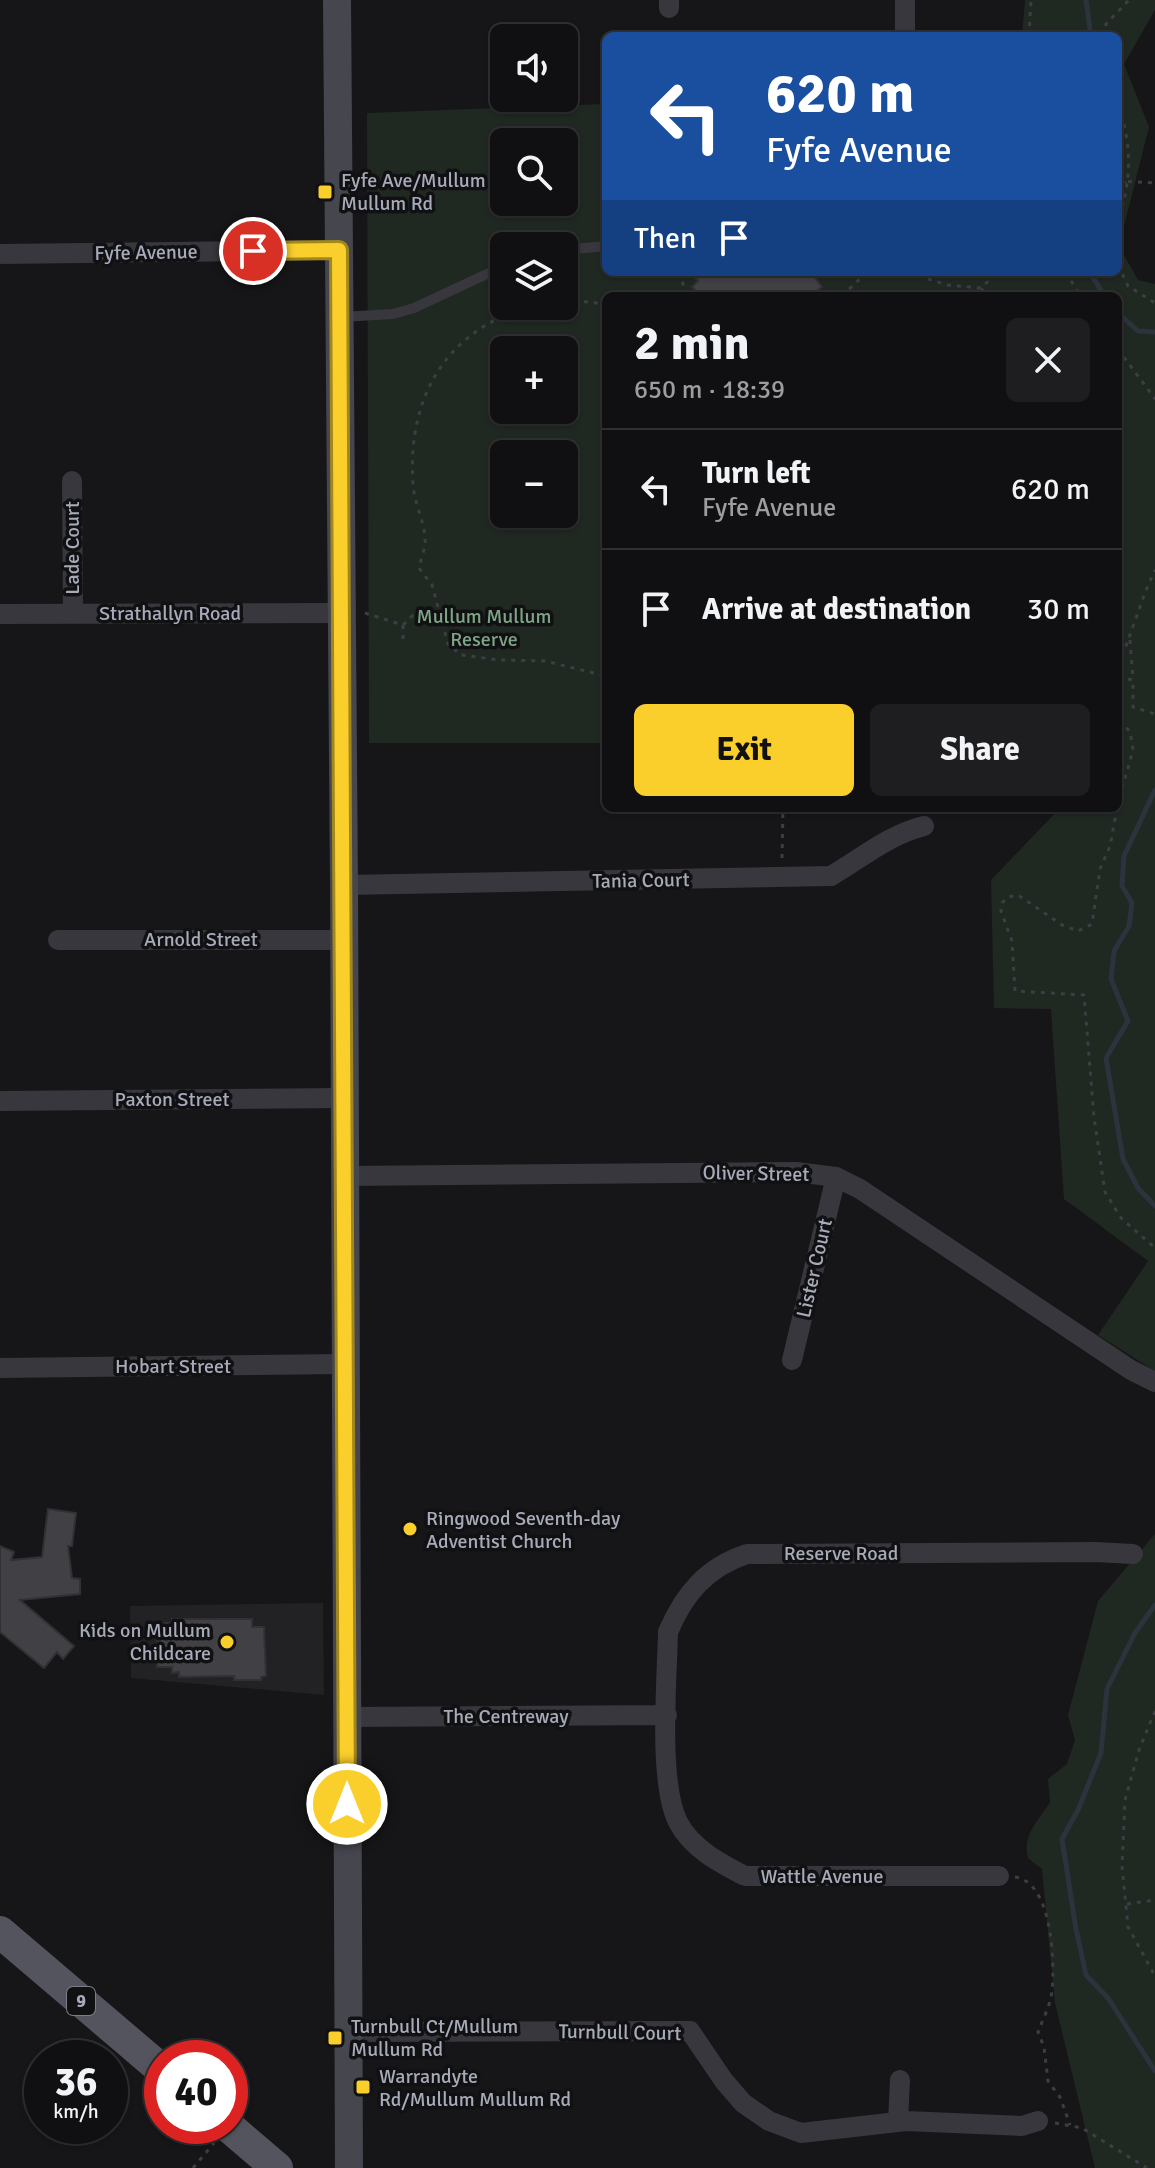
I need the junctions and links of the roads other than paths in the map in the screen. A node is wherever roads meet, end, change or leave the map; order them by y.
1 (337, 0) edge
2 (905, 0) edge
3 (905, 32) edge
4 (602, 246) edge
5 (578, 249) edge
6 (339, 250) junction
7 (0, 254) edge
8 (490, 273) edge
9 (340, 317) junction
10 (72, 481) dead end
11 (352, 613) junction
12 (0, 614) edge
13 (73, 614) junction
14 (924, 826) dead end
15 (344, 885) junction
16 (58, 940) dead end
17 (343, 940) junction
18 (344, 1098) junction
19 (0, 1101) edge
20 (344, 1176) junction
21 (836, 1177) junction
22 (792, 1360) dead end
23 (346, 1364) junction
24 (0, 1368) edge
25 (1155, 1382) edge
26 (1133, 1554) dead end
27 (667, 1715) junction
28 (346, 1717) junction
29 (999, 1876) road end
30 (0, 1932) edge
31 (349, 2032) junction
32 (144, 2055) edge
33 (900, 2080) dead end
34 (1038, 2121) road end
35 (898, 2122) junction
36 (248, 2143) edge
37 (277, 2168) edge
38 (349, 2168) edge

1 - 6 street
2 - 3 street
4 - 5 lane
6 - 7 street, Fyfe Avenue
6 - 9 street
8 - 9 lane
9 - 11 street
10 - 13 street, Lade Court
11 - 13 street, Strathallyn Road
11 - 15 street
12 - 13 street, Strathallyn Road
14 - 15 street, Tania Court
15 - 17 street
16 - 17 street, Arnold Street
17 - 18 street
18 - 19 street, Paxton Street
18 - 20 street
20 - 21 street, Oliver Street
20 - 23 street
21 - 22 street, Lister Court
21 - 25 street, Oliver Street
23 - 24 street, Hobart Street
23 - 28 street
26 - 27 street, Reserve Road
27 - 28 street, The Centreway
27 - 29 street, Wattle Avenue
28 - 31 street
30 - 32 main road, 9
31 - 35 street, Turnbull Court
31 - 38 street
33 - 35 street
34 - 35 street, Turnbull Court
36 - 37 main road

